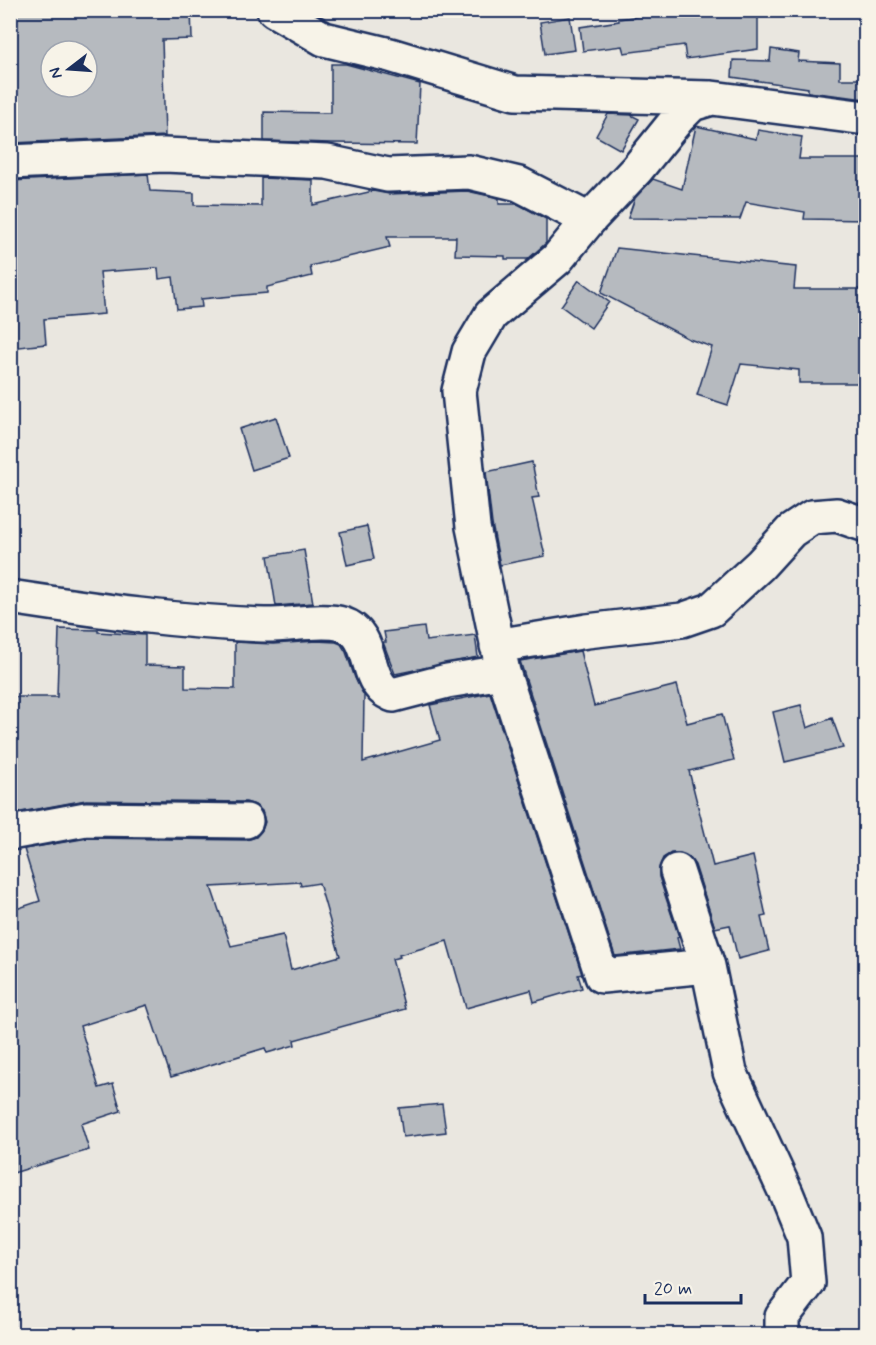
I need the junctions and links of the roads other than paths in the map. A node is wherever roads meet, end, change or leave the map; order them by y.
1 (274, 10) edge
2 (325, 25) edge
3 (712, 99) junction
4 (866, 118) edge
5 (10, 162) edge
6 (589, 220) junction
7 (866, 525) edge
8 (10, 597) edge
9 (500, 659) junction
10 (246, 821) dead end
11 (10, 833) edge
12 (677, 871) dead end
13 (708, 966) junction
14 (782, 1335) edge

1 - 2 street
2 - 3 street
3 - 4 street
3 - 6 street
5 - 6 street
6 - 9 street
7 - 9 street
8 - 9 street
9 - 13 street
10 - 11 street
12 - 13 street
13 - 14 street

